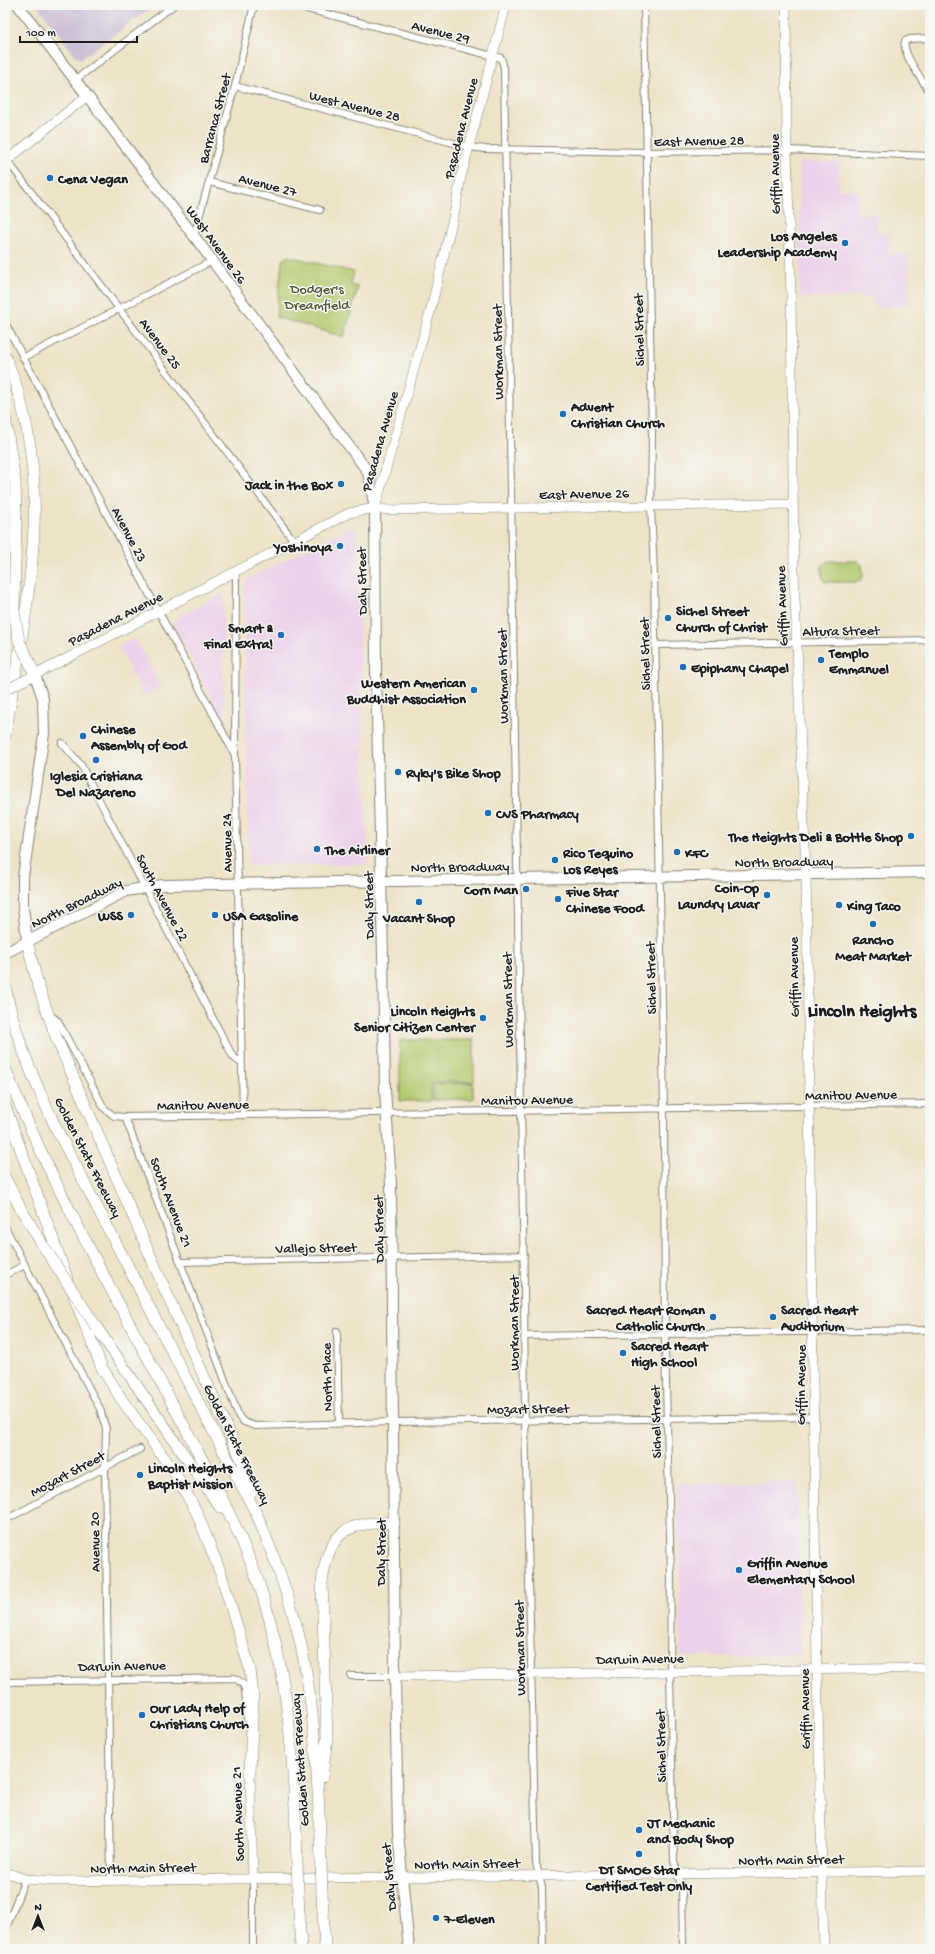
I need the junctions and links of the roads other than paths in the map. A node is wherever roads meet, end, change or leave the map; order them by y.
1 (18, 5) edge
2 (174, 5) edge
3 (254, 5) edge
4 (291, 5) edge
5 (506, 5) edge
6 (644, 5) edge
7 (786, 5) edge
8 (930, 38) edge
9 (493, 56) junction
10 (75, 80) junction
11 (235, 86) junction
12 (930, 92) edge
13 (87, 96) junction
14 (469, 147) junction
15 (506, 150) junction
16 (787, 150) junction
17 (647, 152) junction
18 (930, 156) edge
19 (6, 161) edge
20 (209, 182) junction
21 (320, 210) dead end
22 (194, 236) junction
23 (212, 261) junction
24 (120, 309) junction
25 (5, 323) edge
26 (5, 356) edge
27 (23, 358) junction
28 (5, 417) edge
29 (793, 504) junction
30 (651, 506) junction
31 (375, 508) junction
32 (511, 508) junction
33 (294, 541) junction
34 (236, 571) junction
35 (158, 612) junction
36 (930, 640) edge
37 (796, 642) junction
38 (656, 645) junction
39 (30, 677) junction
40 (5, 690) edge
41 (5, 735) edge
42 (62, 743) dead end
43 (235, 756) junction
44 (930, 872) edge
45 (806, 874) junction
46 (660, 877) junction
47 (517, 879) junction
48 (382, 882) junction
49 (239, 884) junction
50 (143, 887) junction
51 (27, 941) junction
52 (9, 951) edge
53 (5, 987) edge
54 (48, 1013) junction
55 (241, 1063) junction
56 (5, 1068) edge
57 (930, 1104) edge
58 (5, 1106) edge
59 (810, 1107) junction
60 (664, 1109) junction
61 (521, 1111) junction
62 (385, 1114) junction
63 (242, 1116) junction
64 (125, 1117) junction
65 (5, 1178) edge
66 (5, 1227) edge
67 (524, 1255) junction
68 (393, 1257) junction
69 (180, 1262) junction
70 (25, 1264) junction
71 (5, 1275) edge
72 (930, 1330) edge
73 (337, 1331) dead end
74 (813, 1332) junction
75 (665, 1335) junction
76 (525, 1336) junction
77 (814, 1417) junction
78 (667, 1418) junction
79 (525, 1421) junction
80 (244, 1422) joint
81 (392, 1422) junction
82 (339, 1424) junction
83 (140, 1449) dead end
84 (105, 1466) junction
85 (257, 1515) junction
86 (5, 1520) edge
87 (233, 1523) junction
88 (394, 1524) junction
89 (930, 1668) edge
90 (817, 1669) junction
91 (670, 1672) junction
92 (531, 1674) junction
93 (351, 1676) dead end
94 (395, 1676) junction
95 (108, 1680) junction
96 (239, 1680) joint
97 (5, 1682) edge
98 (250, 1773) junction
99 (319, 1805) junction
100 (930, 1871) edge
101 (5, 1872) edge
102 (822, 1872) junction
103 (677, 1874) junction
104 (540, 1876) junction
105 (401, 1878) junction
106 (24, 1879) junction
107 (253, 1879) junction
108 (111, 1881) junction
109 (5, 1931) edge
110 (253, 1949) edge
111 (301, 1949) edge
112 (326, 1949) edge
113 (409, 1949) edge
114 (543, 1949) edge
115 (683, 1949) edge
116 (824, 1949) edge

1 - 10 main road, West Avenue 26
2 - 10 street
3 - 11 street, Barranca Street
4 - 9 street, Avenue 29
5 - 9 main road, Pasadena Avenue
6 - 17 street, Sichel Street
7 - 16 main road, Griffin Avenue
8 - 12 street
9 - 14 main road, Pasadena Avenue
9 - 15 street, Workman Street
10 - 13 main road, West Avenue 26
11 - 14 street, West Avenue 28
11 - 20 street, Barranca Street
13 - 19 main road
13 - 22 main road, West Avenue 26
14 - 15 street, East Avenue 28
14 - 31 main road, Pasadena Avenue
15 - 17 street, East Avenue 28
15 - 32 street, Workman Street
16 - 17 street, East Avenue 28
16 - 18 street, East Avenue 28
16 - 29 main road, Griffin Avenue
17 - 30 street, Sichel Street
19 - 24 street, Avenue 25
20 - 21 street, Avenue 27
20 - 22 street, Barranca Street
22 - 23 main road, West Avenue 26
23 - 24 street
23 - 31 main road, West Avenue 26
24 - 27 street
24 - 33 street, Avenue 25
25 - 27 street, Avenue 23
26 - 41 highway
27 - 35 street, Avenue 23
28 - 39 highway, bridge
29 - 30 main road, East Avenue 26
29 - 37 main road, Griffin Avenue
30 - 32 main road, East Avenue 26
30 - 38 street, Sichel Street
31 - 32 main road, East Avenue 26
31 - 33 main road, Pasadena Avenue
31 - 48 main road, Daly Street
32 - 47 street, Workman Street
33 - 34 main road, Pasadena Avenue
34 - 35 main road, Pasadena Avenue
34 - 43 street, Avenue 24
35 - 39 main road, Pasadena Avenue
35 - 43 street, Avenue 23
36 - 37 street, Altura Street
37 - 38 street, Altura Street
37 - 45 main road, Griffin Avenue
38 - 46 street, Sichel Street
39 - 40 main road, Pasadena Avenue, bridge
39 - 51 main road
42 - 50 street, South Avenue 22
43 - 49 street, Avenue 24
44 - 45 main road, North Broadway
45 - 46 main road, North Broadway
45 - 59 main road, Griffin Avenue
46 - 47 main road, North Broadway
46 - 60 street, Sichel Street
47 - 48 main road, North Broadway
47 - 61 street, Workman Street
48 - 49 main road, North Broadway
48 - 62 main road, Daly Street
49 - 50 main road, North Broadway
49 - 55 street, Avenue 24
50 - 51 main road, North Broadway
50 - 55 street, South Avenue 22
51 - 52 main road, North Broadway
51 - 54 highway
53 - 85 highway, Golden State Freeway
54 - 64 street
54 - 85 highway
55 - 63 street, Avenue 24
56 - 87 highway, Golden State Freeway
57 - 59 street, Manitou Avenue
58 - 98 highway
59 - 60 street, Manitou Avenue
59 - 74 main road, Griffin Avenue
60 - 61 street, Manitou Avenue
60 - 75 street, Sichel Street
61 - 62 street, Manitou Avenue
61 - 67 street, Workman Street
62 - 63 street, Manitou Avenue
62 - 68 main road, Daly Street
63 - 64 street, Manitou Avenue
64 - 69 street, South Avenue 21
65 - 87 highway, bridge
66 - 70 street, Avenue 20
67 - 68 street, Vallejo Street
67 - 76 street, Workman Street
68 - 69 street, Vallejo Street
68 - 81 main road, Daly Street
69 - 80 street, South Avenue 21
70 - 71 street
70 - 84 street, Avenue 20
72 - 74 street
73 - 82 street, North Place
74 - 75 street
74 - 77 main road, Griffin Avenue
75 - 76 street
75 - 78 street, Sichel Street
76 - 79 street, Workman Street
77 - 78 street, Mozart Street
77 - 90 main road, Griffin Avenue
78 - 79 street, Mozart Street
78 - 91 street, Sichel Street
79 - 81 street, Mozart Street
79 - 92 street, Workman Street
80 - 82 street, Mozart Street
81 - 82 street, Mozart Street
81 - 88 main road, Daly Street
83 - 84 street, Mozart Street
84 - 86 street, Mozart Street
84 - 95 street, Avenue 20
85 - 99 highway, Golden State Freeway
87 - 111 highway, Golden State Freeway, bridge
88 - 94 main road, Daly Street
88 - 99 highway
89 - 90 main road, Darwin Avenue
90 - 91 main road, Darwin Avenue
90 - 102 main road, Griffin Avenue
91 - 92 main road, Darwin Avenue
91 - 103 street, Sichel Street
92 - 94 main road, Darwin Avenue
92 - 104 street, Workman Street
93 - 94 street, Darwin Avenue
94 - 105 main road, Daly Street
95 - 96 street, Darwin Avenue
95 - 97 street, Darwin Avenue
95 - 108 street, Avenue 20
96 - 98 street, South Avenue 21
98 - 107 main road, South Avenue 21
99 - 112 highway, Golden State Freeway, bridge
100 - 102 main road, North Main Street
101 - 106 main road, North Main Street
102 - 103 main road, North Main Street
102 - 116 main road, Griffin Avenue
103 - 104 main road, North Main Street
103 - 115 street, Sichel Street
104 - 105 main road, North Main Street
104 - 114 street, Workman Street
105 - 107 main road, North Main Street
105 - 113 main road, Daly Street
106 - 108 main road, North Main Street
106 - 109 street
107 - 108 main road, North Main Street
107 - 110 street, South Avenue 21

